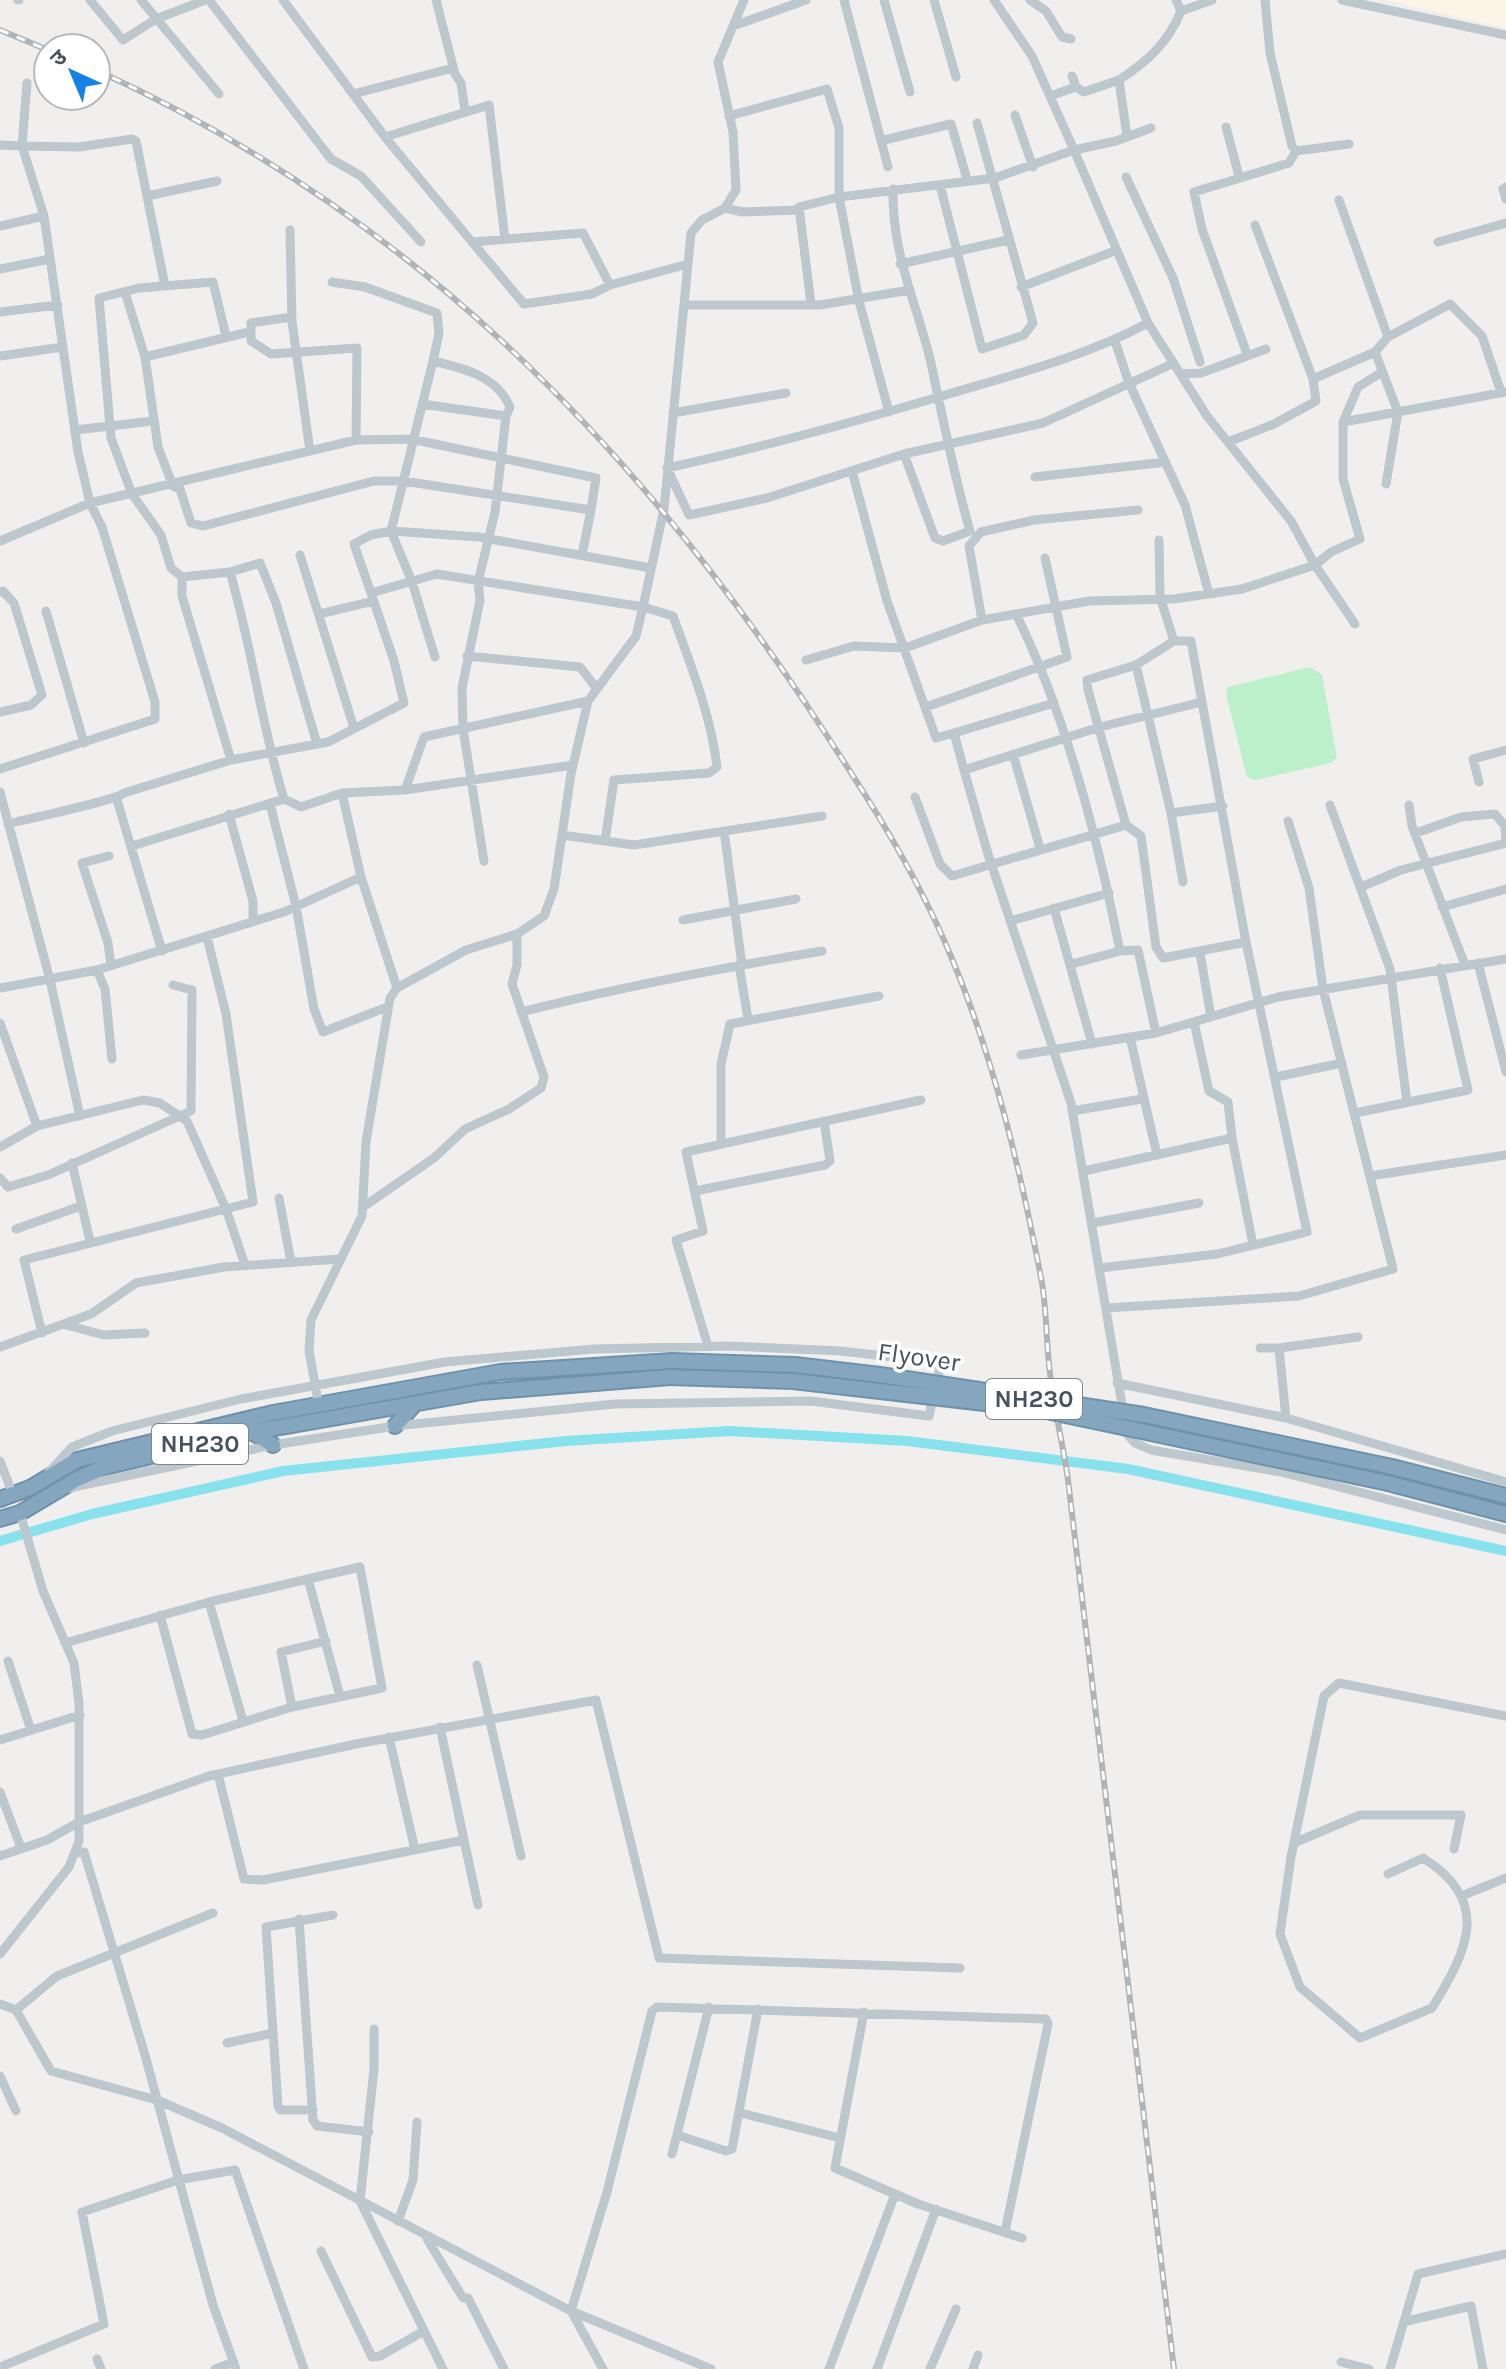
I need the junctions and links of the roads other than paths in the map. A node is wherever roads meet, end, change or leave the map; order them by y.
1 (90, 0) edge
2 (141, 0) edge
3 (207, 0) edge
4 (283, 0) edge
5 (436, 0) edge
6 (744, 0) edge
7 (806, 0) edge
8 (844, 0) edge
9 (884, 0) edge
10 (934, 0) edge
11 (994, 0) edge
12 (1030, 0) edge
13 (1176, 0) edge
14 (1212, 0) edge
15 (1265, 0) edge
16 (1342, 0) edge
17 (1181, 11) junction
18 (156, 19) junction
19 (733, 26) junction
20 (1506, 35) edge
21 (1071, 39) dead end
22 (453, 68) junction
23 (1072, 76) dead end
24 (956, 77) dead end
25 (1119, 80) junction
26 (27, 83) dead end
27 (1076, 87) junction
28 (910, 92) dead end
29 (219, 94) dead end
30 (353, 94) junction
31 (1050, 96) junction
32 (465, 111) junction
33 (1015, 115) dead end
34 (729, 116) junction
35 (977, 123) dead end
36 (1226, 127) dead end
37 (1151, 128) dead end
38 (385, 137) junction
39 (1127, 137) junction
40 (884, 140) junction
41 (1349, 144) dead end
42 (0, 145) edge
43 (22, 146) junction
44 (1074, 150) junction
45 (1296, 151) junction
46 (888, 167) dead end
47 (1033, 167) junction
48 (1239, 176) junction
49 (1126, 177) dead end
50 (995, 178) junction
51 (967, 179) junction
52 (217, 181) dead end
53 (940, 185) junction
54 (1506, 187) edge
55 (893, 189) junction
56 (147, 196) junction
57 (839, 197) junction
58 (1506, 199) edge
59 (1339, 200) dead end
60 (725, 208) junction
61 (799, 210) junction
62 (44, 216) junction
63 (1506, 223) edge
64 (1255, 225) dead end
65 (0, 226) edge
66 (290, 230) dead end
67 (505, 239) junction
68 (1008, 240) junction
69 (421, 242) dead end
70 (472, 242) junction
71 (1438, 242) dead end
72 (1117, 250) junction
73 (957, 251) junction
74 (50, 259) junction
75 (688, 264) junction
76 (900, 264) junction
77 (0, 269) edge
78 (332, 282) dead end
79 (610, 285) junction
80 (165, 286) junction
81 (1021, 287) junction
82 (910, 290) junction
83 (125, 292) junction
84 (859, 301) junction
85 (811, 304) junction
86 (58, 305) junction
87 (684, 305) junction
88 (0, 312) edge
89 (292, 317) junction
90 (1148, 323) junction
91 (249, 332) junction
92 (226, 336) junction
93 (1388, 337) junction
94 (1115, 341) junction
95 (63, 347) junction
96 (1266, 349) dead end
97 (1375, 352) junction
98 (296, 353) junction
99 (1247, 354) junction
100 (0, 356) edge
101 (145, 357) junction
102 (433, 361) junction
103 (1200, 362) dead end
104 (1174, 363) junction
105 (1382, 372) junction
106 (1181, 374) junction
107 (1313, 379) junction
108 (1129, 383) junction
109 (1504, 392) edge
110 (786, 393) dead end
111 (935, 398) junction
112 (422, 404) junction
113 (889, 412) junction
114 (1398, 412) junction
115 (673, 413) junction
116 (506, 416) junction
117 (153, 421) junction
118 (1343, 422) junction
119 (110, 426) junction
120 (75, 430) junction
121 (411, 439) junction
122 (356, 440) junction
123 (1228, 442) junction
124 (950, 444) junction
125 (310, 451) junction
126 (904, 454) junction
127 (502, 458) junction
128 (1166, 462) junction
129 (667, 468) junction
130 (852, 471) junction
131 (1035, 477) dead end
132 (403, 481) junction
133 (1386, 484) dead end
134 (173, 486) junction
135 (132, 494) junction
136 (497, 496) junction
137 (90, 503) junction
138 (591, 510) junction
139 (1138, 510) dead end
140 (391, 531) junction
141 (489, 539) junction
142 (1159, 540) dead end
143 (0, 541) edge
144 (300, 555) dead end
145 (582, 555) junction
146 (1045, 558) dead end
147 (1315, 565) junction
148 (651, 568) junction
149 (230, 572) junction
150 (182, 577) junction
151 (412, 582) junction
152 (478, 582) junction
153 (0, 592) edge
154 (1209, 594) junction
155 (372, 597) junction
156 (1160, 597) junction
157 (643, 607) junction
158 (1055, 607) junction
159 (46, 611) dead end
160 (319, 614) junction
161 (1016, 614) junction
162 (982, 620) junction
163 (1355, 624) dead end
164 (1174, 641) junction
165 (905, 648) junction
166 (467, 656) junction
167 (435, 657) dead end
168 (806, 660) dead end
169 (1136, 665) junction
170 (1042, 668) junction
171 (597, 689) junction
172 (588, 701) junction
173 (1202, 702) junction
174 (1054, 703) junction
175 (926, 707) junction
176 (0, 712) edge
177 (1148, 716) junction
178 (1100, 727) junction
179 (354, 728) junction
180 (463, 729) junction
181 (954, 733) junction
182 (1064, 738) junction
183 (84, 743) junction
184 (317, 744) junction
185 (1506, 750) edge
186 (270, 752) junction
187 (1013, 754) junction
188 (231, 760) junction
189 (573, 765) junction
190 (0, 769) edge
191 (964, 770) junction
192 (469, 778) junction
193 (1479, 782) dead end
194 (405, 790) junction
195 (0, 792) edge
196 (342, 793) junction
197 (915, 797) dead end
198 (284, 799) junction
199 (117, 800) junction
200 (270, 804) junction
201 (1330, 805) dead end
202 (1409, 805) dead end
203 (1223, 806) junction
204 (1171, 813) junction
205 (229, 814) junction
206 (822, 816) dead end
207 (1288, 821) dead end
208 (8, 824) junction
209 (1126, 825) junction
210 (1416, 833) junction
211 (562, 835) junction
212 (1091, 835) junction
213 (725, 838) dead end
214 (605, 841) junction
215 (132, 846) junction
216 (1040, 848) junction
217 (109, 856) dead end
218 (484, 861) dead end
219 (991, 864) junction
220 (1426, 865) junction
221 (361, 877) junction
222 (1183, 882) dead end
223 (1361, 887) junction
224 (1506, 889) edge
225 (1109, 893) junction
226 (796, 899) dead end
227 (296, 906) junction
228 (1442, 907) junction
229 (1054, 908) junction
230 (733, 911) junction
231 (683, 920) dead end
232 (253, 921) junction
233 (1010, 921) junction
234 (517, 934) junction
235 (207, 937) junction
236 (1246, 942) junction
237 (162, 951) junction
238 (822, 951) dead end
239 (1120, 951) junction
240 (1200, 953) junction
241 (1506, 959) edge
242 (1478, 963) junction
243 (1072, 964) junction
244 (111, 965) junction
245 (741, 965) junction
246 (1465, 965) junction
247 (1440, 968) junction
248 (97, 970) junction
249 (1389, 977) junction
250 (49, 979) junction
251 (173, 985) dead end
252 (0, 988) edge
253 (397, 988) junction
254 (1323, 989) junction
255 (879, 996) dead end
256 (1261, 1002) junction
257 (387, 1007) junction
258 (521, 1012) junction
259 (1211, 1017) junction
260 (748, 1019) junction
261 (1194, 1022) junction
262 (0, 1023) edge
263 (1156, 1033) junction
264 (1130, 1037) junction
265 (1092, 1044) junction
266 (1055, 1050) junction
267 (1021, 1055) dead end
268 (112, 1059) dead end
269 (1342, 1063) junction
270 (1506, 1072) edge
271 (1276, 1077) junction
272 (1142, 1099) junction
273 (921, 1100) dead end
274 (1407, 1102) junction
275 (1072, 1111) junction
276 (1355, 1113) junction
277 (80, 1116) junction
278 (179, 1116) junction
279 (824, 1121) junction
280 (37, 1126) junction
281 (1232, 1138) junction
282 (721, 1144) junction
283 (0, 1147) edge
284 (1157, 1155) junction
285 (1506, 1155) edge
286 (72, 1163) junction
287 (1084, 1171) junction
288 (1370, 1176) junction
289 (0, 1178) edge
290 (695, 1191) junction
291 (279, 1198) dead end
292 (1199, 1203) dead end
293 (81, 1206) junction
294 (363, 1207) junction
295 (226, 1209) junction
296 (1093, 1223) junction
297 (16, 1229) dead end
298 (90, 1241) junction
299 (1253, 1245) junction
300 (340, 1259) junction
301 (291, 1262) junction
302 (245, 1265) junction
303 (1100, 1268) junction
304 (1106, 1308) junction
305 (64, 1325) junction
306 (42, 1333) junction
307 (145, 1333) dead end
308 (1358, 1337) dead end
309 (708, 1346) junction
310 (0, 1347) edge
311 (1260, 1348) dead end
312 (1279, 1348) junction
313 (1117, 1383) junction
314 (315, 1384) junction
315 (319, 1406) junction
316 (413, 1406) junction
317 (1286, 1418) junction
318 (395, 1426) junction
319 (252, 1432) junction
320 (273, 1445) junction
321 (0, 1461) edge
322 (1506, 1482) edge
323 (38, 1484) junction
324 (57, 1491) junction
325 (1506, 1496) edge
326 (6, 1497) edge
327 (20, 1513) junction
328 (1506, 1514) edge
329 (0, 1519) edge
330 (1506, 1530) edge
331 (308, 1579) junction
332 (209, 1602) junction
333 (160, 1615) junction
334 (326, 1641) junction
335 (65, 1643) junction
336 (8, 1661) dead end
337 (477, 1665) dead end
338 (340, 1696) junction
339 (292, 1707) junction
340 (80, 1715) junction
341 (1506, 1716) edge
342 (490, 1717) junction
343 (243, 1721) junction
344 (440, 1727) junction
345 (31, 1730) junction
346 (389, 1737) junction
347 (0, 1740) edge
348 (218, 1774) junction
349 (0, 1792) edge
350 (79, 1822) junction
351 (464, 1840) junction
352 (1294, 1843) junction
353 (21, 1848) junction
354 (1454, 1849) dead end
355 (415, 1850) junction
356 (74, 1853) junction
357 (0, 1856) edge
358 (521, 1856) dead end
359 (1388, 1874) dead end
360 (1506, 1878) edge
361 (1464, 1895) junction
362 (478, 1905) dead end
363 (213, 1913) dead end
364 (333, 1915) dead end
365 (299, 1919) junction
366 (113, 1952) junction
367 (0, 1954) edge
368 (960, 1968) dead end
369 (0, 2004) edge
370 (709, 2007) junction
371 (758, 2009) junction
372 (16, 2010) junction
373 (864, 2012) junction
374 (374, 2029) dead end
375 (273, 2033) junction
376 (227, 2043) dead end
377 (0, 2076) edge
378 (157, 2100) junction
379 (313, 2110) junction
380 (16, 2111) dead end
381 (741, 2113) junction
382 (417, 2122) dead end
383 (369, 2132) junction
384 (677, 2135) junction
385 (840, 2138) junction
386 (672, 2154) dead end
387 (179, 2180) junction
388 (895, 2194) junction
389 (360, 2201) junction
390 (936, 2209) junction
391 (398, 2221) junction
392 (1005, 2232) junction
393 (1022, 2238) dead end
394 (427, 2239) junction
395 (321, 2251) dead end
396 (1506, 2254) edge
397 (956, 2309) dead end
398 (571, 2311) junction
399 (1407, 2321) dead end
400 (424, 2331) junction
401 (978, 2355) dead end
402 (1341, 2362) dead end
403 (2, 2363) edge
404 (235, 2365) edge
405 (215, 2369) edge
406 (304, 2369) edge
407 (443, 2369) edge
408 (504, 2369) edge
409 (603, 2369) edge
410 (711, 2369) edge
411 (829, 2369) edge
412 (877, 2369) edge
413 (930, 2369) edge
414 (973, 2369) edge
415 (1369, 2369) edge
416 (1390, 2369) edge
417 (1483, 2369) edge

1 - 18 street
2 - 18 street
3 - 18 street
3 - 69 street
4 - 30 street
5 - 22 street
6 - 19 street
7 - 19 street
8 - 40 street
9 - 28 street
10 - 24 street
11 - 31 street
12 - 21 street
13 - 17 street
14 - 17 street
15 - 45 street
16 - 20 street
17 - 25 street
18 - 29 street
19 - 34 street
22 - 30 street
22 - 32 street
23 - 27 street
25 - 27 street
25 - 39 street
26 - 43 street
27 - 31 street
30 - 38 street
31 - 44 street
32 - 38 street
32 - 67 street
33 - 47 street
34 - 57 street
34 - 60 street
35 - 50 street
36 - 48 street
37 - 39 street
38 - 70 street
39 - 44 street
40 - 46 street
40 - 51 street
41 - 45 street
42 - 43 street
43 - 56 street
43 - 62 street
44 - 47 street
44 - 72 street
45 - 48 street
47 - 50 street
48 - 99 street
49 - 103 street
50 - 51 street
50 - 68 street
51 - 53 street
52 - 56 street
53 - 55 street
53 - 73 street
54 - 58 street
55 - 57 street
55 - 76 street
56 - 80 street
57 - 61 street
57 - 84 street
59 - 93 street
60 - 61 street
60 - 75 street
61 - 85 street
62 - 65 street
62 - 74 street
63 - 71 street
64 - 107 street
66 - 89 street
67 - 70 street
67 - 79 street
68 - 73 street
68 - 81 street
70 - 79 street
72 - 81 street
72 - 90 street
73 - 76 street
73 - 81 street
74 - 77 street
74 - 86 street
75 - 79 street
75 - 87 street
76 - 82 street
78 - 102 street
80 - 83 street
80 - 92 street
82 - 84 street
82 - 111 street
83 - 101 street
83 - 119 street
84 - 85 street
84 - 113 street
85 - 87 street
86 - 88 street
86 - 95 street
87 - 115 street
89 - 91 street
89 - 98 street
90 - 94 street
90 - 104 street
91 - 92 street
91 - 98 street
92 - 101 street
93 - 97 street
93 - 109 street
94 - 108 street
94 - 111 street
95 - 100 street
95 - 120 street
96 - 99 street
97 - 105 street
97 - 107 street
98 - 122 street
98 - 125 street
99 - 106 street
101 - 117 street
102 - 112 street
102 - 116 street
104 - 106 street
104 - 108 street
105 - 114 street
105 - 118 street
106 - 123 street
107 - 123 street
108 - 124 street
108 - 128 street
109 - 114 street
110 - 115 street
111 - 113 street
111 - 124 street
112 - 116 street
112 - 121 street
113 - 129 street
114 - 118 street
114 - 133 street
115 - 129 street
116 - 127 street
117 - 119 street
117 - 134 street
118 - 147 street
119 - 120 street
119 - 135 street
120 - 137 street
121 - 122 street
121 - 127 street
121 - 132 street
122 - 125 street
123 - 147 street
124 - 126 street
124 - 126 street
125 - 134 street
126 - 130 street
127 - 136 street
127 - 138 street
128 - 131 street
128 - 154 street
129 - 130 street
129 - 148 street
130 - 165 street
132 - 134 street
132 - 136 street
132 - 140 street
134 - 135 street
135 - 137 street
135 - 150 street
136 - 138 street
136 - 141 street
137 - 143 street
137 - 183 street
138 - 145 street
139 - 162 street
140 - 141 street
140 - 151 street
140 - 155 street
141 - 145 street
141 - 152 street
142 - 156 street
144 - 160 street
145 - 148 street
146 - 158 street
147 - 154 street
147 - 163 street
148 - 157 street
149 - 150 street
149 - 184 street
149 - 186 street
150 - 188 street
151 - 152 street
151 - 155 street
151 - 167 street
152 - 157 street
152 - 166 street
153 - 176 street
154 - 156 street
155 - 160 street
155 - 179 street
156 - 158 street
156 - 164 street
157 - 171 street
157 - 214 street
158 - 161 street
158 - 170 street
159 - 183 street
160 - 179 street
161 - 162 street
161 - 170 street
162 - 165 street
164 - 169 street
164 - 173 street
165 - 168 street
165 - 175 street
166 - 171 street
166 - 180 street
169 - 177 street
169 - 178 street
170 - 174 street
170 - 175 street
171 - 172 street
172 - 180 street
172 - 189 street
173 - 177 street
173 - 203 street
174 - 181 street
174 - 182 street
175 - 181 street
177 - 178 street
177 - 204 street
178 - 182 street
178 - 209 street
179 - 184 street
180 - 192 street
180 - 194 street
181 - 191 street
182 - 187 street
182 - 212 street
183 - 190 street
184 - 186 street
185 - 193 street
186 - 188 street
186 - 198 street
187 - 191 street
187 - 216 street
188 - 199 street
189 - 192 street
189 - 211 street
191 - 219 street
192 - 194 street
192 - 218 street
194 - 196 street
195 - 208 street
196 - 198 street
196 - 221 street
197 - 219 street
198 - 200 street
199 - 208 street
199 - 215 street
200 - 205 street
200 - 227 street
201 - 223 street
202 - 210 street
203 - 204 street
203 - 236 street
204 - 222 street
205 - 215 street
205 - 232 street
206 - 214 street
207 - 254 street
208 - 250 street
209 - 212 street
209 - 240 street
210 - 220 street
210 - 220 street
211 - 214 street
211 - 234 street
212 - 216 street
212 - 225 street
213 - 230 street
215 - 237 street
216 - 219 street
217 - 244 street
219 - 233 street
220 - 223 street
220 - 228 street
221 - 227 street
221 - 253 street
223 - 249 street
224 - 228 street
225 - 229 street
225 - 239 street
226 - 230 street
227 - 232 street
227 - 257 street
228 - 246 street
229 - 233 street
229 - 243 street
230 - 231 street
230 - 245 street
232 - 235 street
233 - 266 street
234 - 253 street
234 - 258 street
235 - 237 street
235 - 295 street
236 - 240 street
236 - 256 street
237 - 244 street
238 - 245 street
239 - 243 street
239 - 263 street
240 - 259 street
241 - 242 street
242 - 246 street
242 - 270 street
243 - 265 street
244 - 248 street
245 - 258 street
245 - 260 street
246 - 247 street
247 - 249 street
247 - 274 street
248 - 250 street
248 - 268 street
249 - 254 street
249 - 274 street
250 - 252 street
250 - 277 street
251 - 278 street
253 - 257 street
254 - 256 street
254 - 269 street
255 - 260 street
256 - 259 street
256 - 271 street
257 - 294 street
258 - 294 street
259 - 261 street
260 - 282 street
261 - 263 street
261 - 281 street
262 - 280 street
263 - 264 street
264 - 265 street
264 - 272 street
265 - 266 street
266 - 267 street
266 - 275 street
269 - 271 street
269 - 276 street
271 - 299 street
272 - 275 street
272 - 284 street
273 - 279 street
274 - 276 street
275 - 287 street
276 - 288 street
277 - 278 street
277 - 280 street
278 - 286 street
278 - 295 street
279 - 282 street
279 - 290 street
280 - 283 street
281 - 284 street
281 - 299 street
282 - 290 street
284 - 287 street
285 - 288 street
286 - 289 street
286 - 293 street
287 - 296 street
288 - 304 street
290 - 309 street
291 - 301 street
292 - 296 street
293 - 297 street
293 - 298 street
294 - 300 street
295 - 298 street
295 - 302 street
296 - 303 street
298 - 306 street
299 - 303 street
300 - 301 street
300 - 314 street
301 - 302 street
302 - 305 street
303 - 304 street
304 - 313 street
305 - 306 street
305 - 307 street
306 - 310 street
308 - 312 street
309 - 314 street
309 - 318 street
311 - 312 street
312 - 317 street
313 - 317 street
313 - 330 street
314 - 315 street
314 - 323 street
315 - 323 highway, NH230
315 - 325 highway, Flyover / NH230, bridge
316 - 318 highway
316 - 319 highway, NH230
316 - 328 highway, Flyover / NH230, bridge
317 - 322 street
318 - 320 street
319 - 320 highway
319 - 324 highway, NH230
320 - 324 street
321 - 326 street
323 - 326 highway, NH230
324 - 327 highway, NH230
327 - 329 highway, NH230
327 - 335 street
331 - 332 street
331 - 334 street
331 - 338 street
332 - 333 street
332 - 343 street
333 - 335 street
333 - 343 street
334 - 338 street
334 - 339 street
335 - 340 street
336 - 345 street
337 - 342 street
338 - 339 street
339 - 343 street
340 - 345 street
340 - 350 street
341 - 352 street
342 - 344 street
342 - 358 street
342 - 368 street
344 - 346 street
344 - 351 street
345 - 347 street
346 - 348 street
346 - 355 street
348 - 350 street
348 - 355 street
349 - 353 street
350 - 353 street
350 - 356 street
351 - 355 street
351 - 362 street
352 - 354 street
352 - 361 street
353 - 357 street
356 - 366 street
356 - 367 street
359 - 361 street
360 - 361 street
363 - 366 street
364 - 365 street
365 - 375 street
365 - 379 street
366 - 372 street
366 - 378 street
369 - 372 street
370 - 371 street
370 - 384 street
370 - 398 street
371 - 373 street
371 - 381 street
372 - 378 street
373 - 385 street
373 - 392 street
374 - 383 street
375 - 376 street
375 - 379 street
377 - 380 street
378 - 387 street
378 - 389 street
379 - 383 street
381 - 384 street
381 - 385 street
382 - 391 street
383 - 389 street
384 - 386 street
385 - 388 street
387 - 403 street
387 - 404 street
387 - 406 street
388 - 390 street
388 - 411 street
389 - 391 street
389 - 400 street
390 - 392 street
390 - 412 street
391 - 394 street
392 - 393 street
394 - 398 street
394 - 408 street
395 - 400 street
396 - 416 street
397 - 413 street
398 - 409 street
398 - 410 street
399 - 417 street
400 - 407 street
401 - 414 street
402 - 415 street
404 - 405 street

